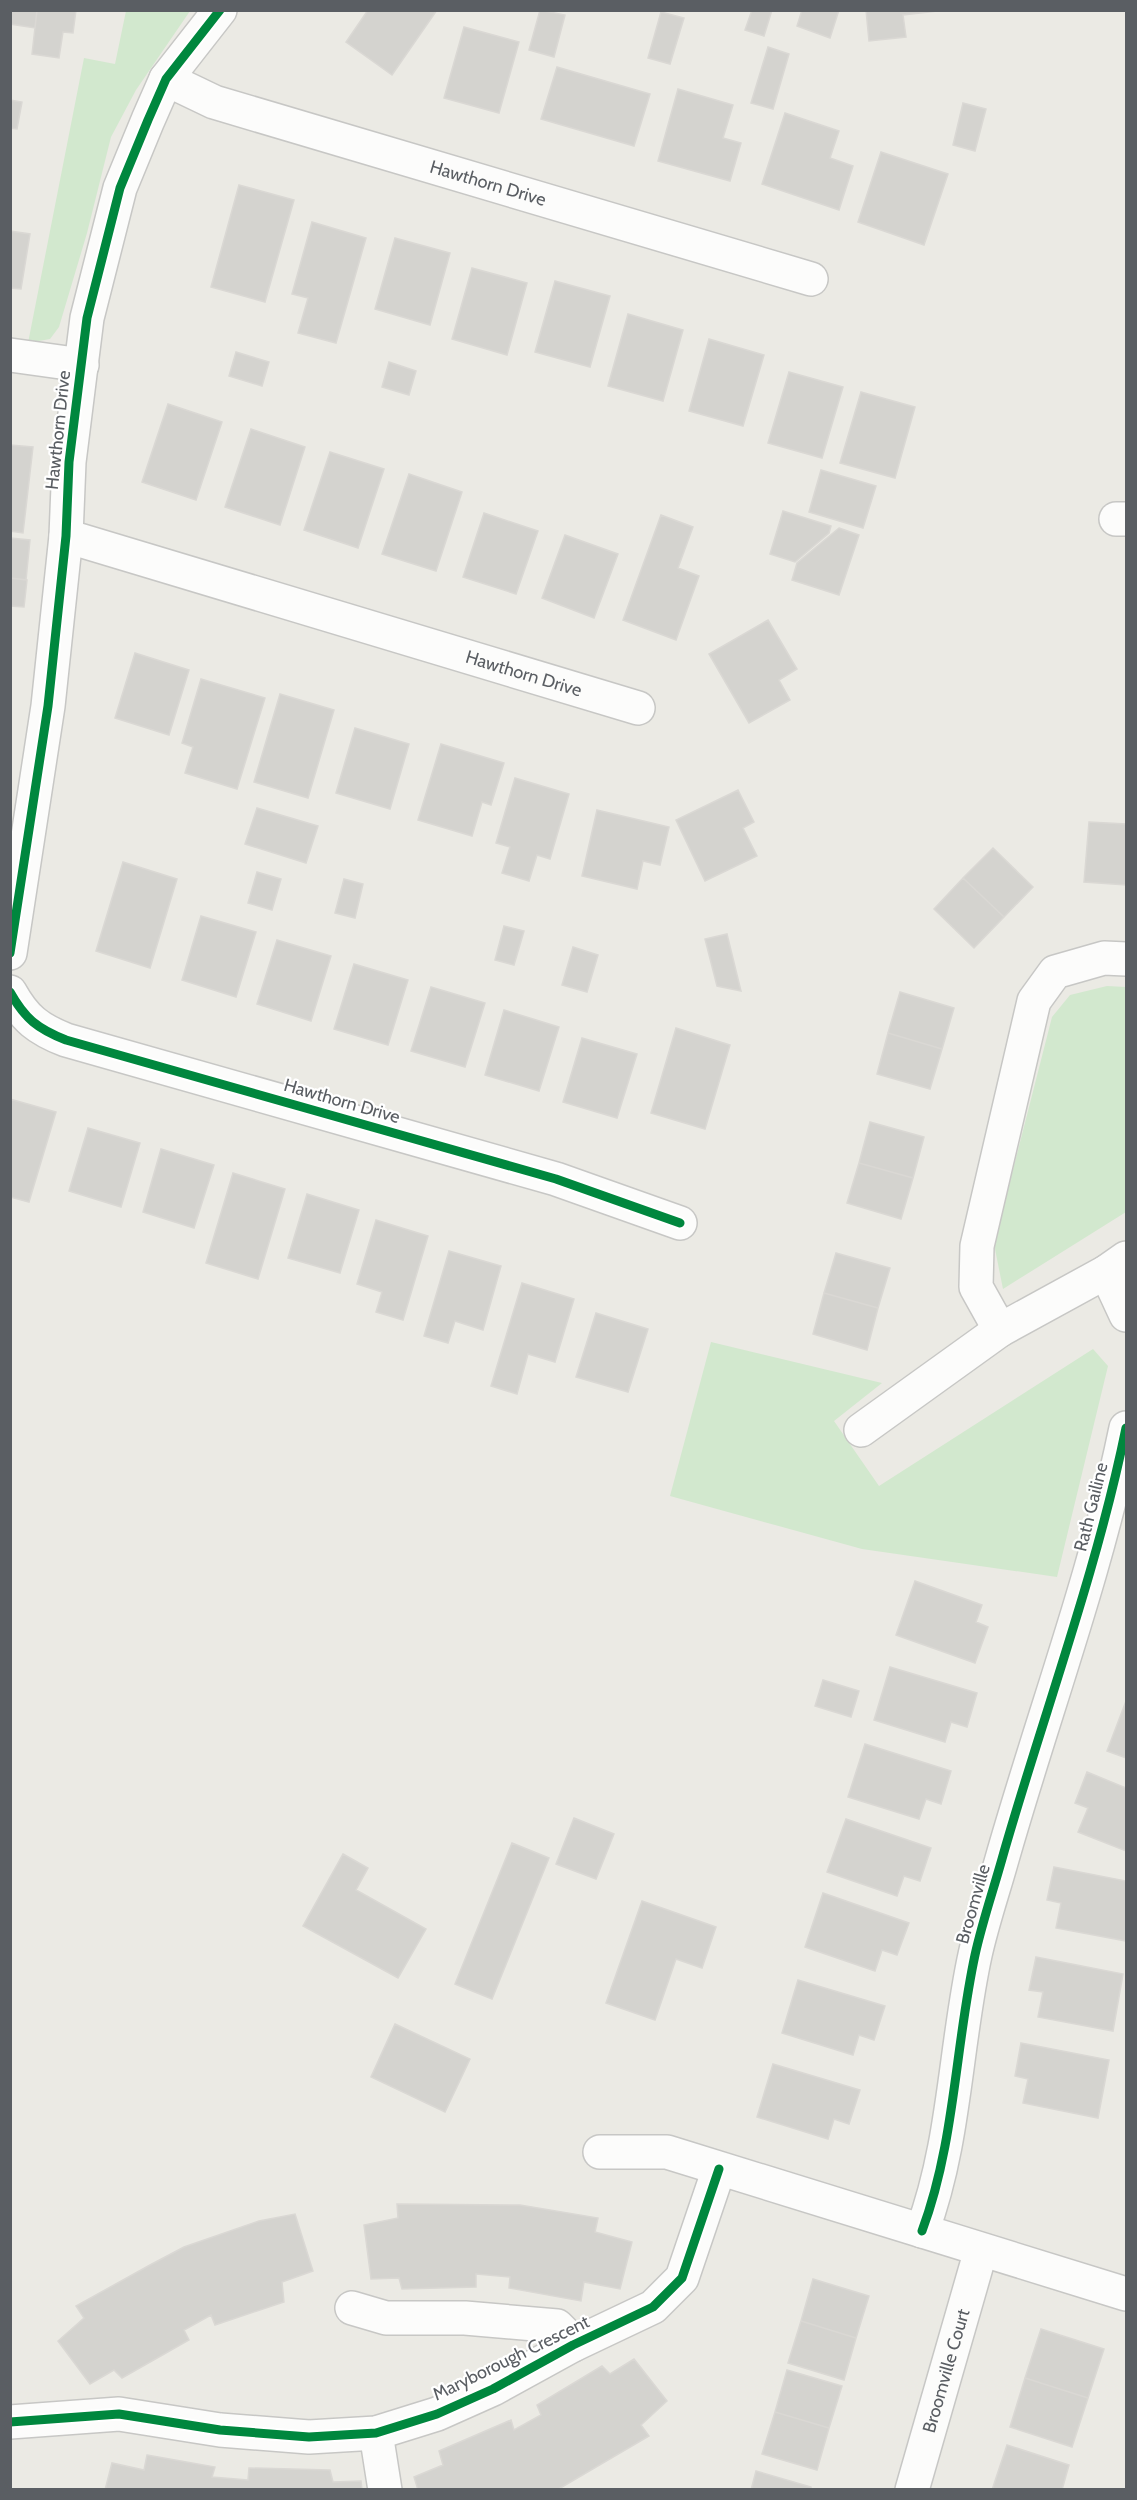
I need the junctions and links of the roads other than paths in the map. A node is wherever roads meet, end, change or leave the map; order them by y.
1 (220, 10) edge
2 (166, 79) junction
3 (811, 279) dead end
4 (10, 355) edge
5 (82, 365) junction
6 (66, 536) junction
7 (638, 708) dead end
8 (15, 881) edge
9 (10, 953) edge
10 (1126, 959) edge
11 (10, 992) edge
12 (680, 1223) dead end
13 (1116, 1265) edge
14 (1126, 1315) edge
15 (1000, 1329) junction
16 (1126, 1428) edge
17 (861, 1430) dead end
18 (1085, 1593) joint
19 (600, 2152) dead end
20 (719, 2169) junction
21 (922, 2231) junction
22 (981, 2250) junction
23 (1126, 2294) edge
24 (352, 2308) dead end
25 (573, 2345) junction
26 (10, 2422) edge
27 (376, 2433) junction
28 (385, 2490) edge
29 (912, 2490) edge

1 - 2 street, Hawthorn Drive
2 - 3 street, Hawthorn Drive
2 - 5 street, Hawthorn Drive
4 - 5 street, Hawthorn Drive
5 - 6 street, Hawthorn Drive
6 - 7 street, Hawthorn Drive
6 - 8 street, Hawthorn Drive
8 - 9 street, Hawthorn Drive
10 - 15 street
11 - 12 street, Hawthorn Drive
13 - 14 street
13 - 15 street
15 - 17 street
16 - 18 street, Rath Gailine
18 - 21 street, Broomville
19 - 20 street
20 - 21 street
20 - 25 street, Maryborough Crescent
21 - 22 street
22 - 23 street
22 - 29 street, Broomville Court
24 - 25 street, Maryborough Crescent
25 - 27 street, Maryborough Crescent
26 - 27 street, Maryborough Crescent
27 - 28 street

